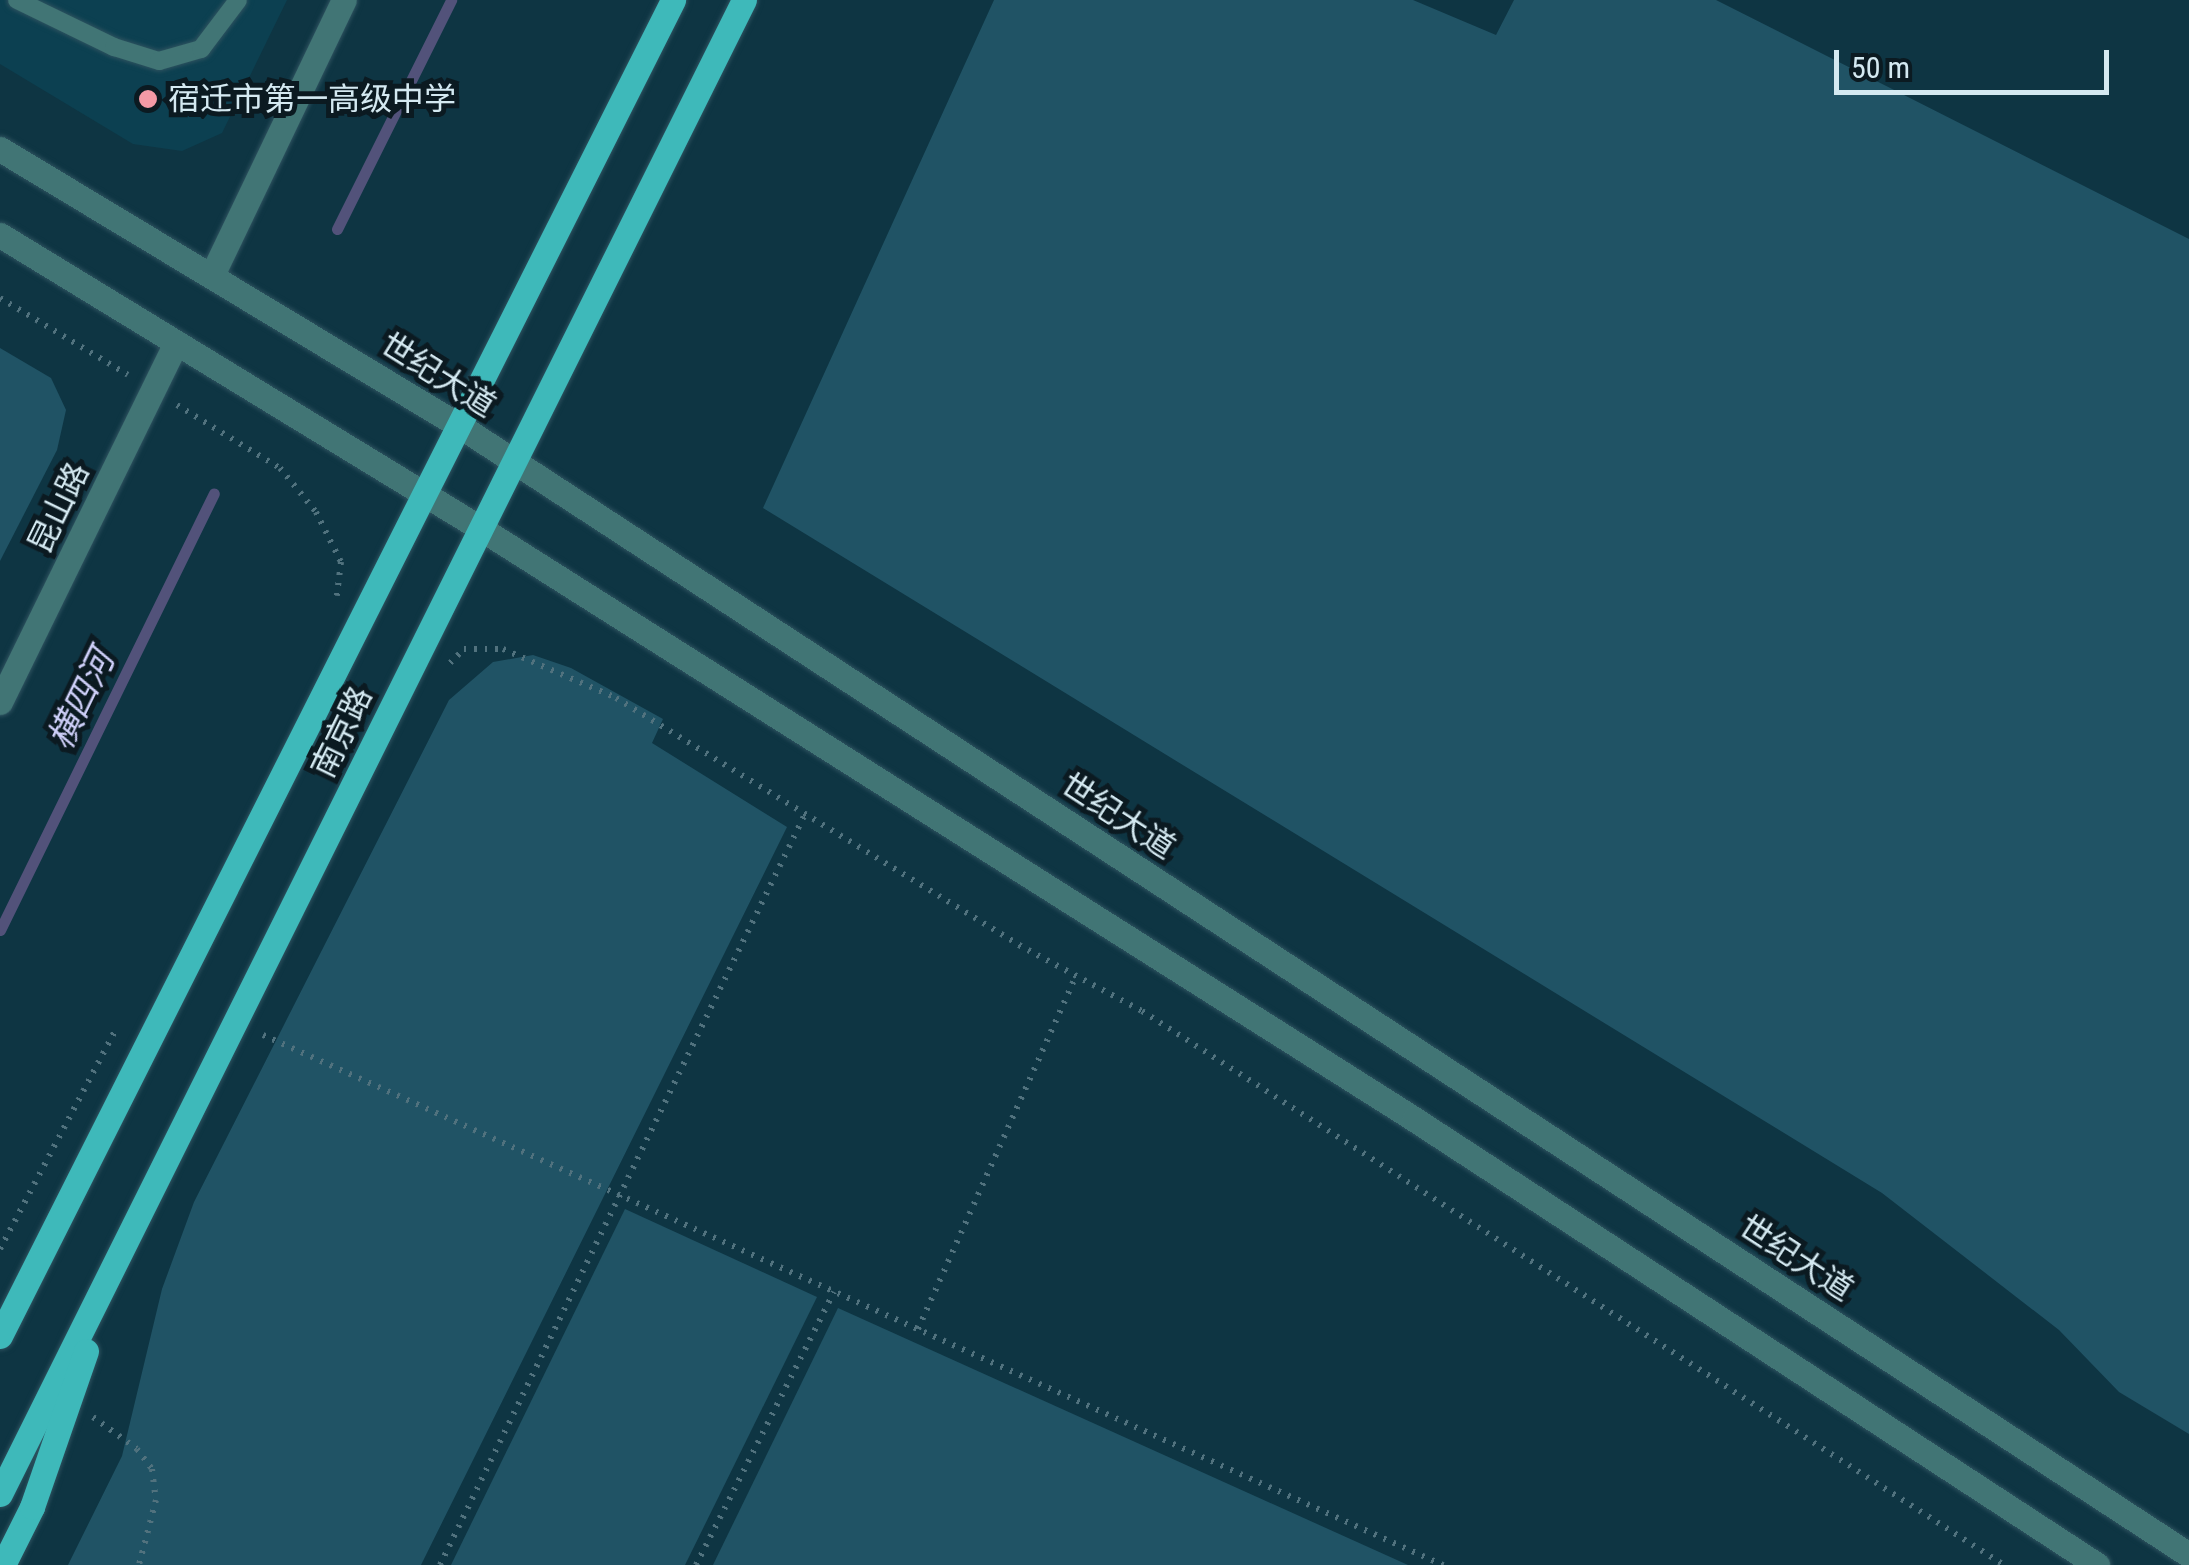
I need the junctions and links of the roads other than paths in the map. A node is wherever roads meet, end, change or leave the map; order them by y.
1 (18, 0) edge
2 (238, 0) edge
3 (344, 0) edge
4 (673, 0) edge
5 (744, 0) edge
6 (0, 149) edge
7 (0, 235) edge
8 (212, 274) junction
9 (176, 343) junction
10 (463, 428) junction
11 (514, 461) junction
12 (426, 496) junction
13 (480, 528) junction
14 (0, 702) edge
15 (45, 1246) junction
16 (120, 1252) junction
17 (0, 1309) edge
18 (0, 1336) edge
19 (0, 1494) edge
20 (2189, 1555) edge
21 (3, 1565) edge
22 (2098, 1565) edge

1 - 2 lane
3 - 8 street
4 - 10 main road, 南京路
5 - 11 main road, 南京路
6 - 8 street, 世纪大道
7 - 9 street
8 - 10 street, 世纪大道
9 - 12 street
9 - 14 street, 昆山路
10 - 11 street, 世纪大道
10 - 12 main road, 南京路
11 - 13 main road, 南京路
11 - 20 street, 世纪大道
12 - 13 street
12 - 15 main road, 南京路
13 - 16 main road, 南京路
13 - 22 street
15 - 17 main road
15 - 18 main road, 南京路
16 - 19 main road, 南京路
16 - 21 main road

